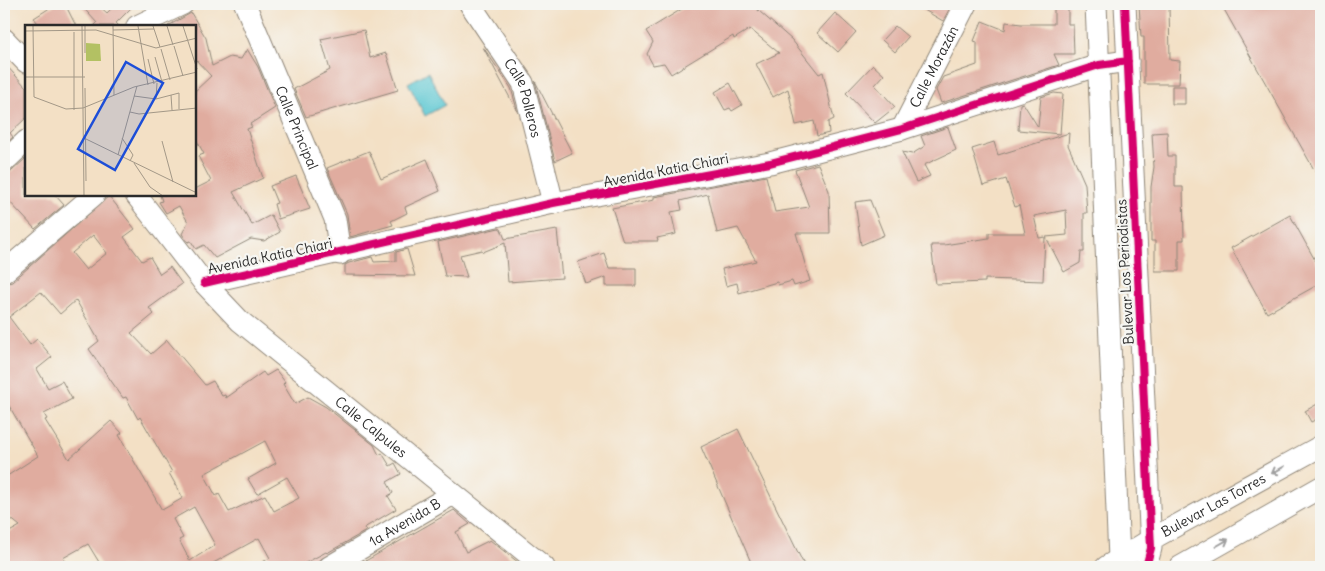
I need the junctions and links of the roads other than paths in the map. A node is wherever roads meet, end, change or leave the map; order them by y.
1 (183, 4) edge
2 (245, 4) edge
3 (470, 4) edge
4 (966, 4) edge
5 (1096, 4) edge
6 (1125, 4) edge
7 (140, 25) edge
8 (4, 39) edge
9 (25, 61) edge
10 (1128, 61) junction
11 (1099, 65) junction
12 (902, 129) junction
13 (25, 142) edge
14 (4, 162) edge
15 (93, 196) edge
16 (137, 196) edge
17 (553, 203) junction
18 (340, 254) junction
19 (4, 272) edge
20 (204, 283) junction
21 (1321, 446) edge
22 (1321, 487) edge
23 (454, 494) junction
24 (1150, 540) junction
25 (1113, 563) edge
26 (329, 567) edge
27 (544, 567) edge
28 (1146, 567) edge
29 (1180, 567) edge

1 - 7 street
2 - 18 street, Calle Principal
3 - 17 street, Calle Polleros
4 - 12 street, Calle Morazán
5 - 11 street, Bulevar Los Periodistas
6 - 10 street, Bulevar Los Periodistas
8 - 9 street
10 - 11 street, Avenida Katia Chiari
10 - 24 street, Bulevar Los Periodistas
11 - 12 street, Avenida Katia Chiari
11 - 25 street, Bulevar Los Periodistas
12 - 17 street, Avenida Katia Chiari
13 - 14 street
15 - 19 street
16 - 20 street, Avenida Katia Chiari
17 - 18 street, Avenida Katia Chiari
18 - 20 street, Avenida Katia Chiari
20 - 23 street, Calle Calpules
21 -> 24 street, Bulevar Las Torres
29 -> 22 street
23 - 26 street, 1a Avenida B
23 - 27 street, Calle Calpules
24 - 25 street, Bulevar Las Torres
24 - 28 street, Bulevar Los Periodistas

